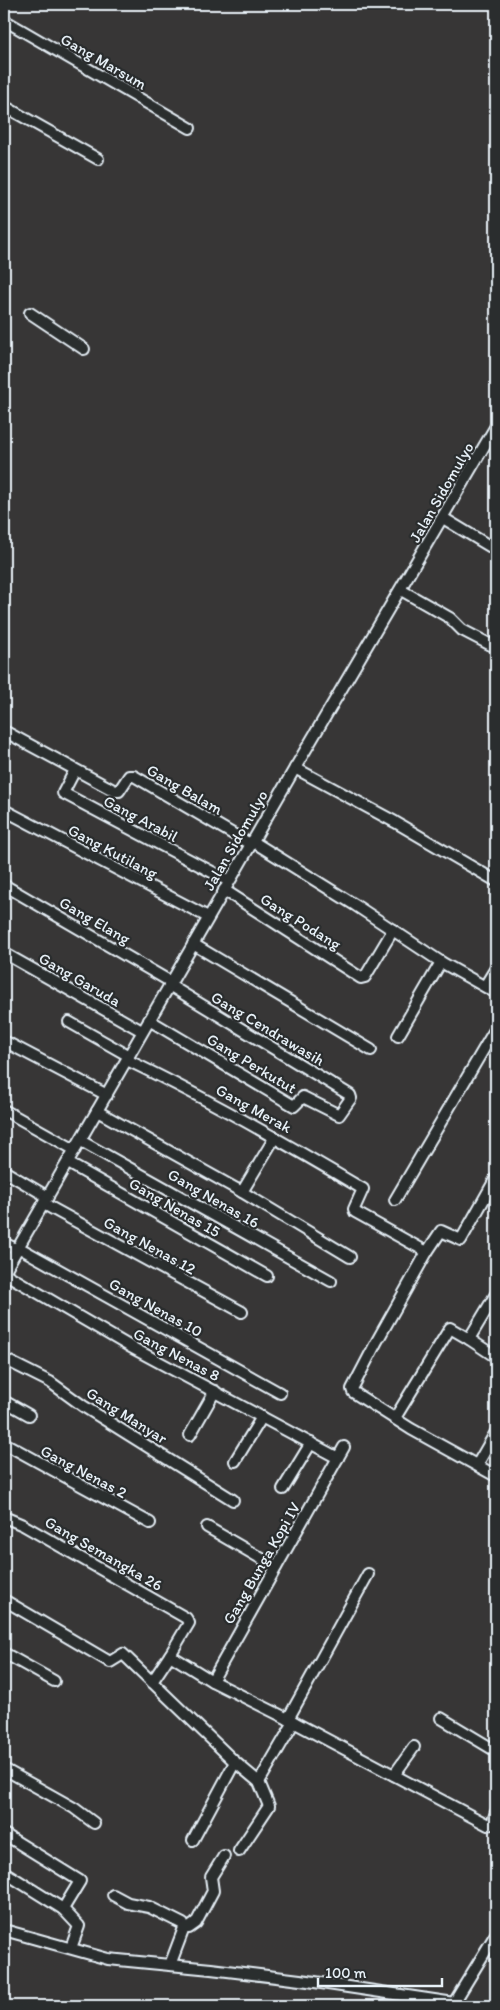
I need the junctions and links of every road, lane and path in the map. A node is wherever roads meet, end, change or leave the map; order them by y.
1 (4, 20) edge
2 (4, 106) edge
3 (190, 128) dead end
4 (98, 159) dead end
5 (30, 313) dead end
6 (84, 349) dead end
7 (496, 427) edge
8 (443, 518) junction
9 (496, 550) edge
10 (401, 590) junction
11 (491, 645) dead end
12 (4, 731) edge
13 (295, 768) junction
14 (75, 770) junction
15 (4, 810) edge
16 (251, 842) junction
17 (496, 881) edge
18 (4, 886) edge
19 (227, 886) junction
20 (208, 917) junction
21 (393, 930) junction
22 (193, 944) junction
23 (4, 952) edge
24 (441, 962) junction
25 (496, 968) edge
26 (170, 983) junction
27 (486, 986) junction
28 (496, 993) edge
29 (148, 1020) junction
30 (69, 1022) dead end
31 (496, 1028) edge
32 (142, 1031) junction
33 (398, 1036) dead end
34 (4, 1041) edge
35 (371, 1050) dead end
36 (128, 1058) junction
37 (107, 1095) junction
38 (4, 1110) edge
39 (98, 1111) junction
40 (338, 1115) joint
41 (275, 1137) junction
42 (81, 1141) junction
43 (75, 1150) junction
44 (68, 1163) junction
45 (4, 1171) edge
46 (496, 1178) edge
47 (242, 1192) junction
48 (46, 1200) junction
49 (395, 1200) dead end
50 (4, 1243) edge
51 (17, 1249) junction
52 (427, 1252) junction
53 (350, 1257) dead end
54 (4, 1273) edge
55 (268, 1276) dead end
56 (331, 1281) dead end
57 (496, 1294) edge
58 (242, 1312) dead end
59 (469, 1339) junction
60 (496, 1357) edge
61 (4, 1359) edge
62 (214, 1392) junction
63 (280, 1394) dead end
64 (4, 1401) edge
65 (29, 1415) dead end
66 (262, 1417) junction
67 (395, 1418) junction
68 (496, 1432) edge
69 (190, 1435) dead end
70 (4, 1443) edge
71 (311, 1443) junction
72 (344, 1447) dead end
73 (337, 1459) junction
74 (235, 1461) dead end
75 (477, 1465) junction
76 (496, 1476) edge
77 (283, 1489) dead end
78 (233, 1500) dead end
79 (4, 1517) edge
80 (150, 1524) dead end
81 (207, 1527) dead end
82 (276, 1567) junction
83 (368, 1574) dead end
84 (4, 1600) edge
85 (4, 1653) edge
86 (170, 1655) junction
87 (54, 1681) dead end
88 (212, 1681) junction
89 (152, 1682) junction
90 (441, 1718) dead end
91 (291, 1720) junction
92 (414, 1747) dead end
93 (496, 1751) edge
94 (235, 1762) junction
95 (4, 1769) edge
96 (394, 1775) junction
97 (259, 1782) junction
98 (496, 1812) edge
99 (94, 1823) dead end
100 (4, 1834) edge
101 (193, 1840) dead end
102 (239, 1851) dead end
103 (224, 1856) dead end
104 (4, 1872) edge
105 (113, 1895) dead end
106 (63, 1909) junction
107 (184, 1928) junction
108 (4, 1930) edge
109 (496, 1934) edge
110 (71, 1948) junction
111 (170, 1965) junction
112 (453, 2005) edge

1 - 3 street, Gang Marsum
2 - 4 street
5 - 6 street
7 - 8 street, Jalan Sidomulyo
8 - 9 street
8 - 10 street, Jalan Sidomulyo
10 - 11 street
10 - 13 street, Jalan Sidomulyo
12 - 14 street, Gang Balam
13 - 16 street, Jalan Sidomulyo
13 - 17 street
14 - 16 street, Gang Balam
14 - 19 street, Gang Arabil
15 - 20 street, Gang Kutilang
16 - 19 street, Jalan Sidomulyo
16 - 21 street
18 - 26 street, Gang Elang
19 - 20 street, Jalan Sidomulyo
19 - 21 street, Gang Podang
20 - 22 street, Jalan Sidomulyo
21 - 24 street
22 - 26 street, Jalan Sidomulyo
22 - 35 street
23 - 32 street, Gang Garuda
24 - 27 street
24 - 33 street
25 - 27 street
26 - 29 street, Jalan Sidomulyo
26 - 40 street, Gang Cendrawasih
27 - 28 street
29 - 32 street, Jalan Sidomulyo
29 - 40 street, Gang Perkutut
30 - 36 street, Gang Merak
31 - 49 street
32 - 36 street, Jalan Sidomulyo
34 - 37 street
36 - 37 street, Jalan Sidomulyo
36 - 41 street, Gang Merak
37 - 39 street, Jalan Sidomulyo
38 - 43 street
39 - 42 street, Jalan Sidomulyo
39 - 47 street
41 - 47 street
41 - 52 street, Gang Merak
42 - 43 street, Jalan Sidomulyo
42 - 56 street, Gang Nenas 16
43 - 44 street, Jalan Sidomulyo
44 - 48 street, Jalan Sidomulyo
44 - 55 street, Gang Nenas 15
45 - 48 street, Gang Nenas 12
46 - 52 street
47 - 53 street
48 - 51 street, Jalan Sidomulyo
48 - 58 street, Gang Nenas 12
50 - 51 street, Gang Nenas 10
51 - 54 street, Jalan Sidomulyo
51 - 63 street, Gang Nenas 10
52 - 67 street
54 - 62 street, Gang Nenas 8
57 - 59 street
59 - 60 street
59 - 67 street
61 - 78 street, Gang Manyar
62 - 66 street, Gang Nenas 8
62 - 69 street
64 - 65 street
66 - 71 street, Gang Nenas 8
66 - 74 street
67 - 75 street
68 - 75 street
70 - 80 street, Gang Nenas 2
71 - 73 street, Gang Nenas 8
71 - 77 street
72 - 73 street, Gang Bunga Kopi IV
73 - 82 street, Gang Bunga Kopi IV
75 - 76 street
79 - 86 street, Gang Semangka 26
81 - 82 street
82 - 88 street, Gang Bunga Kopi IV
83 - 91 street
84 - 89 street
85 - 87 street
86 - 88 street
86 - 89 street
88 - 91 street
89 - 94 street
90 - 93 street
91 - 96 street
91 - 97 street
92 - 96 street
94 - 97 street
94 - 101 street
95 - 99 street
96 - 98 street
97 - 102 street
100 - 106 street
103 - 107 street
104 - 106 street
105 - 107 street
106 - 110 street
107 - 111 street
108 - 110 street
109 - 112 street
110 - 111 street
111 - 112 street

